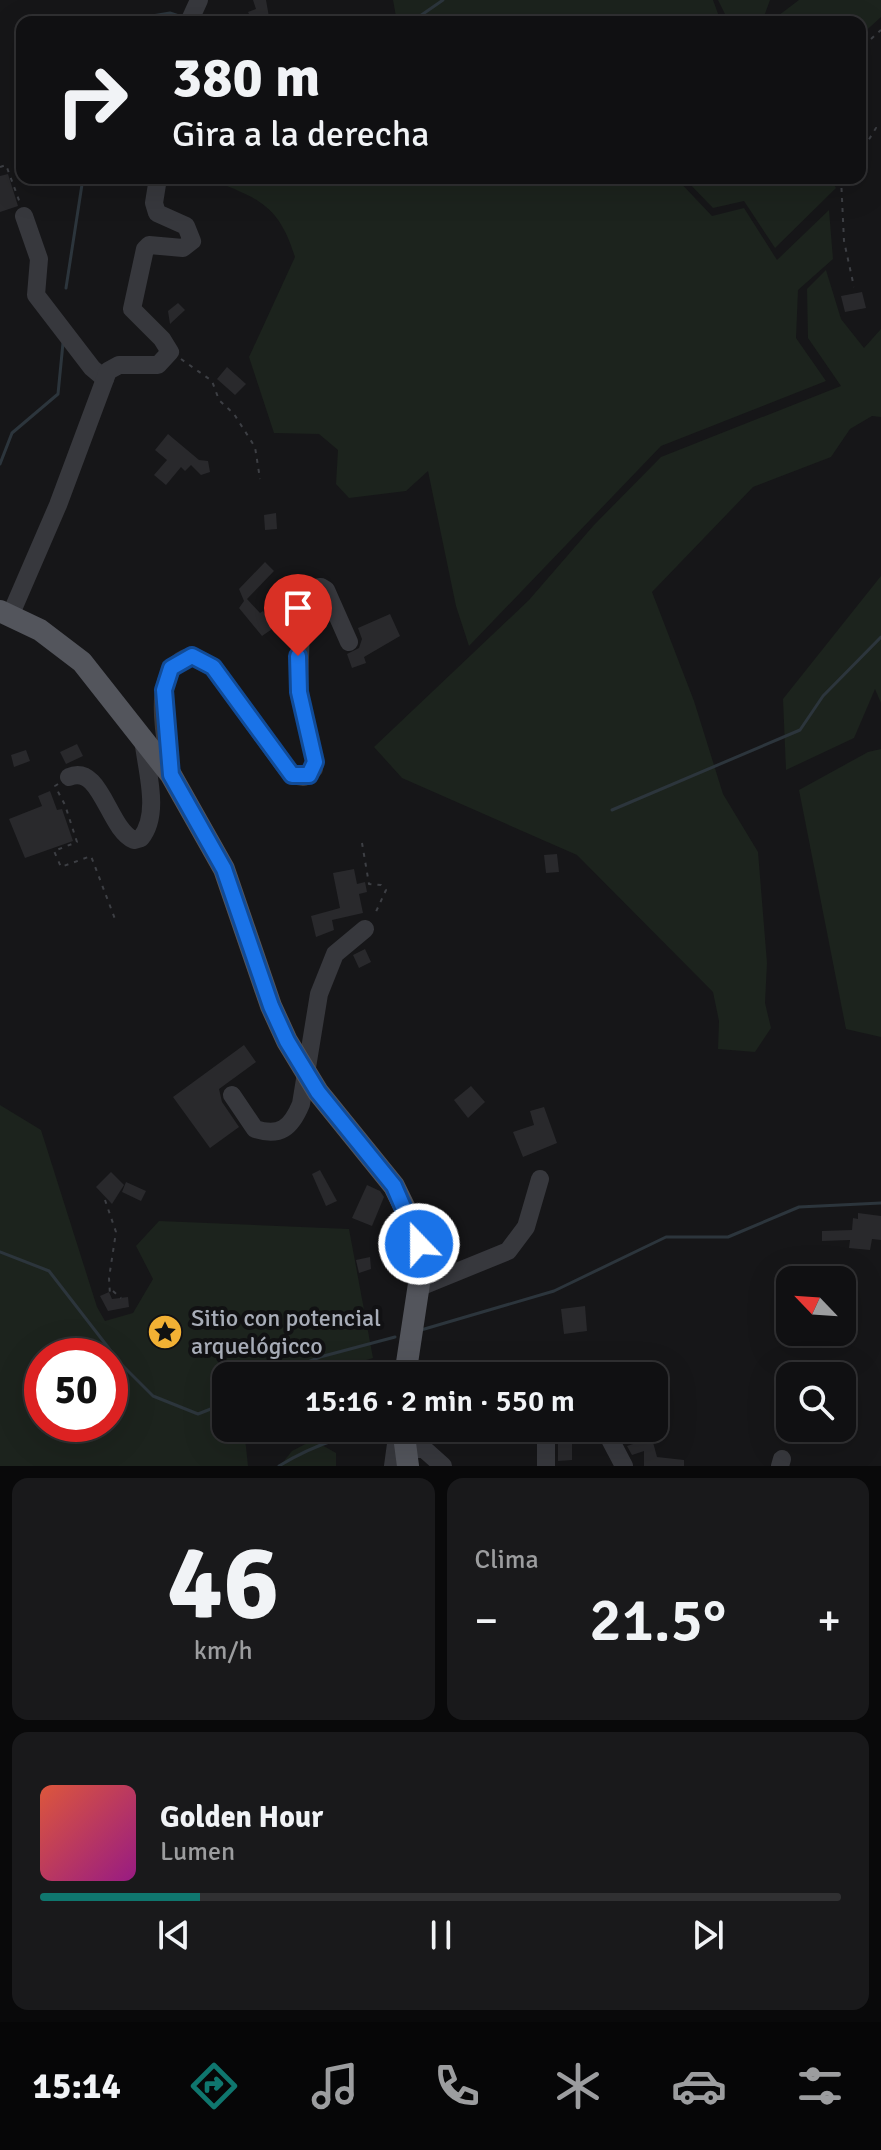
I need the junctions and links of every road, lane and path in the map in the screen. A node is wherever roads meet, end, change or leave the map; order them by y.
1 (881, 30) edge
2 (871, 39) dead end
3 (881, 130) edge
4 (866, 141) edge
5 (0, 167) edge
6 (9, 172) junction
7 (0, 174) edge
8 (157, 184) edge
9 (841, 184) edge
10 (24, 216) joint
11 (854, 287) dead end
12 (168, 354) junction
13 (105, 379) junction
14 (260, 479) dead end
15 (5, 613) edge
16 (349, 642) dead end
17 (143, 738) junction
18 (171, 775) junction
19 (69, 777) joint
20 (362, 843) dead end
21 (115, 919) dead end
22 (357, 930) joint
23 (304, 1068) junction
24 (232, 1095) dead end
25 (540, 1179) dead end
26 (105, 1200) dead end
27 (420, 1287) junction
28 (111, 1290) junction
29 (110, 1295) dead end
30 (121, 1298) dead end
31 (406, 1362) edge
32 (398, 1442) edge
33 (405, 1442) edge
34 (408, 1442) edge
35 (546, 1442) edge
36 (611, 1442) edge
37 (393, 1466) edge
38 (408, 1466) edge
39 (443, 1466) edge
40 (546, 1466) edge
41 (624, 1466) edge

1 - 2 path
3 - 4 path
5 - 6 path
6 - 7 path
6 - 10 path
8 - 12 street
9 - 11 path
10 - 13 street
12 - 13 street
12 - 14 path
13 - 15 street
15 - 17 main road
16 - 18 street
17 - 18 main road
17 - 19 street
18 - 23 main road
19 - 21 path
20 - 22 path
22 - 23 street
23 - 24 street
23 - 27 main road
25 - 27 street
26 - 28 path
27 - 31 main road
28 - 29 path
28 - 30 path
32 - 37 street
33 - 38 main road
34 - 39 street
35 - 40 street
36 - 41 street

